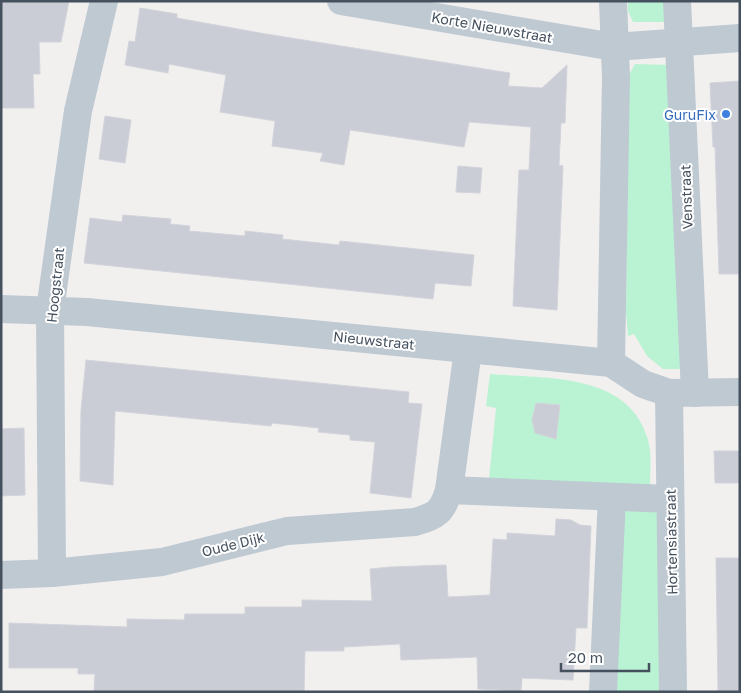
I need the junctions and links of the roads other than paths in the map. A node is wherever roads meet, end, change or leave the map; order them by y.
1 (104, 1) edge
2 (341, 1) edge
3 (612, 1) edge
4 (678, 1) edge
5 (740, 38) edge
6 (680, 42) junction
7 (614, 47) junction
8 (1, 309) edge
9 (50, 310) junction
10 (468, 350) junction
11 (611, 363) junction
12 (740, 392) edge
13 (682, 393) junction
14 (449, 490) junction
15 (612, 497) junction
16 (670, 499) junction
17 (52, 573) junction
18 (1, 575) edge
19 (603, 692) edge
20 (673, 692) edge

1 - 9 street, Hoogstraat
2 - 7 street, Korte Nieuwstraat
3 - 7 street
4 - 6 street, Venstraat
5 - 6 street, Korte Nieuwstraat
6 - 7 street, Korte Nieuwstraat
6 - 13 street, Venstraat
7 - 11 street
8 - 9 street, Nieuwstraat
9 - 10 street, Nieuwstraat
9 - 17 street, Hoogstraat
10 - 11 street, Nieuwstraat
10 - 14 street, Oude Dijk
11 - 13 street, Nieuwstraat
12 - 13 street, Nieuwstraat
13 - 16 street, Hortensiastraat
14 - 15 street
14 - 17 street, Oude Dijk
15 - 16 street
15 - 19 street
16 - 20 street, Hortensiastraat
17 - 18 street, Oude Dijk

